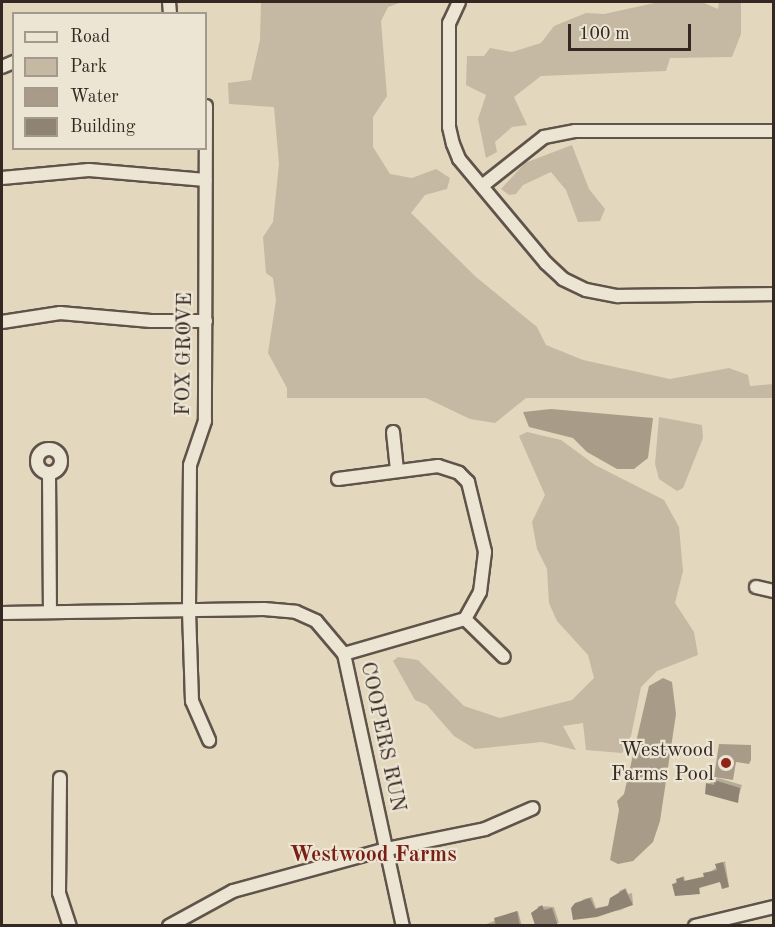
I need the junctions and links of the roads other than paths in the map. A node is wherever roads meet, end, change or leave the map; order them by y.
1 (459, 2) edge
2 (774, 131) edge
3 (206, 150) edge
4 (2, 178) edge
5 (206, 180) junction
6 (482, 186) junction
7 (774, 294) edge
8 (206, 321) junction
9 (2, 322) edge
10 (393, 432) dead end
11 (397, 471) junction
12 (49, 473) dead end
13 (338, 479) dead end
14 (756, 587) dead end
15 (774, 591) edge
16 (189, 611) junction
17 (50, 612) junction
18 (2, 613) edge
19 (465, 619) junction
20 (344, 654) junction
21 (504, 657) dead end
22 (209, 740) dead end
23 (60, 778) dead end
24 (533, 808) dead end
25 (387, 849) junction
26 (774, 907) edge
27 (70, 926) edge
28 (169, 926) edge
29 (403, 926) edge
30 (695, 926) edge

1 - 6 street
2 - 6 street
3 - 5 street, FOX GROVE
4 - 5 street
5 - 8 street, FOX GROVE
6 - 7 street
8 - 9 street
8 - 16 street, FOX GROVE
10 - 11 street
11 - 13 street
11 - 19 street
12 - 17 street
14 - 15 street
16 - 17 street, COOPERS RUN
16 - 20 street, COOPERS RUN
16 - 22 street, FOX GROVE
17 - 18 street, COOPERS RUN
19 - 20 street
19 - 21 street
20 - 25 street, COOPERS RUN
23 - 27 street
24 - 25 street
25 - 28 street
25 - 29 street, COOPERS RUN
26 - 30 street

